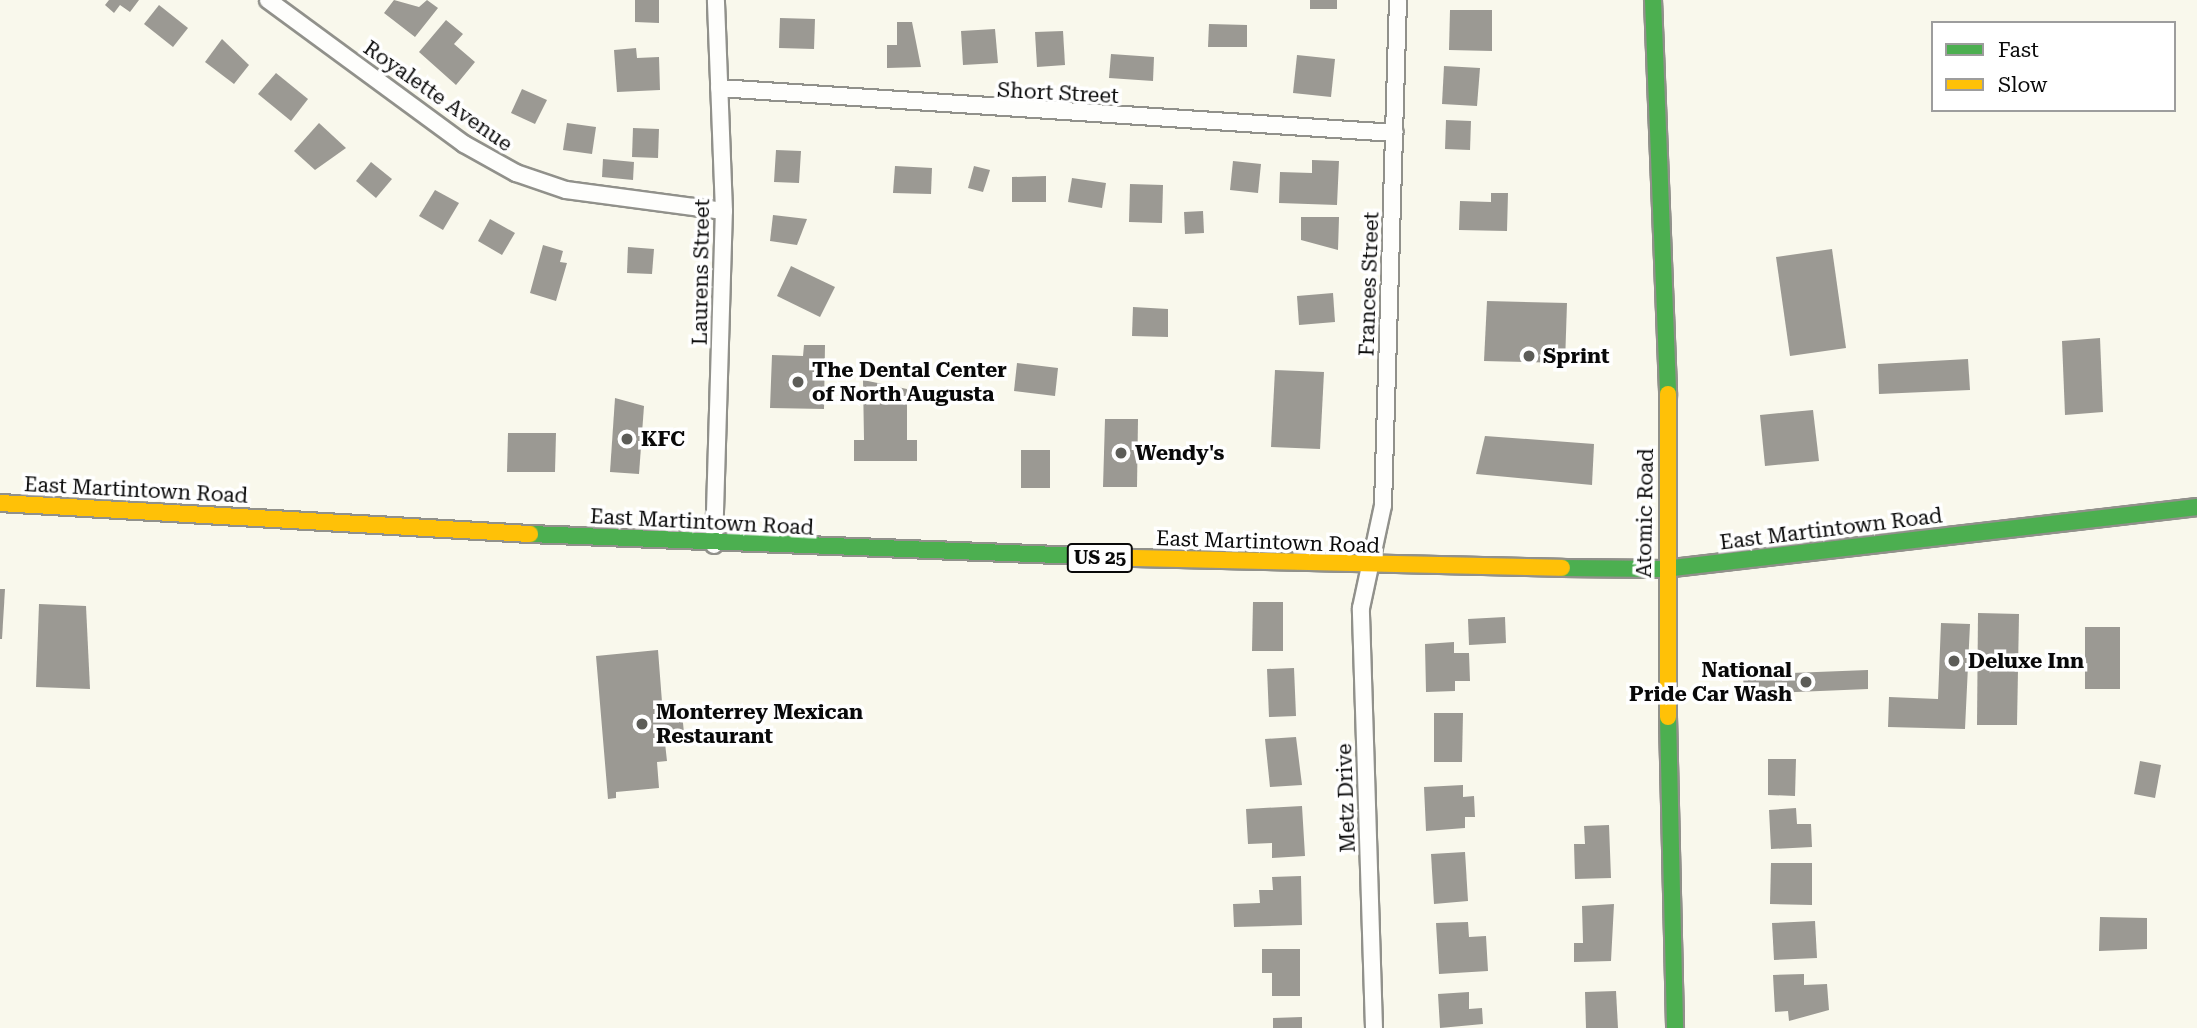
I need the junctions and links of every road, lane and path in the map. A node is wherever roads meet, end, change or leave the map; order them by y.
1 (268, 0) edge
2 (716, 0) edge
3 (1398, 0) edge
4 (1653, 0) edge
5 (719, 88) junction
6 (1395, 133) junction
7 (724, 211) junction
8 (0, 503) edge
9 (2197, 507) edge
10 (714, 545) junction
11 (1366, 566) junction
12 (1664, 569) junction
13 (1374, 1028) edge
14 (1675, 1028) edge

1 - 7 street, Royalette Avenue
2 - 5 street, Laurens Street
3 - 6 street, Frances Street
4 - 12 main road, Atomic Road
5 - 6 street, Short Street
5 - 7 street, Laurens Street
6 - 11 street, Frances Street
7 - 10 street, Laurens Street
8 - 10 main road, East Martintown Road / US 25
9 - 12 main road, East Martintown Road / US 25
10 - 11 main road, East Martintown Road / US 25
11 - 12 main road, East Martintown Road / US 25
11 - 13 street, Metz Drive
12 - 14 main road, Atomic Road

